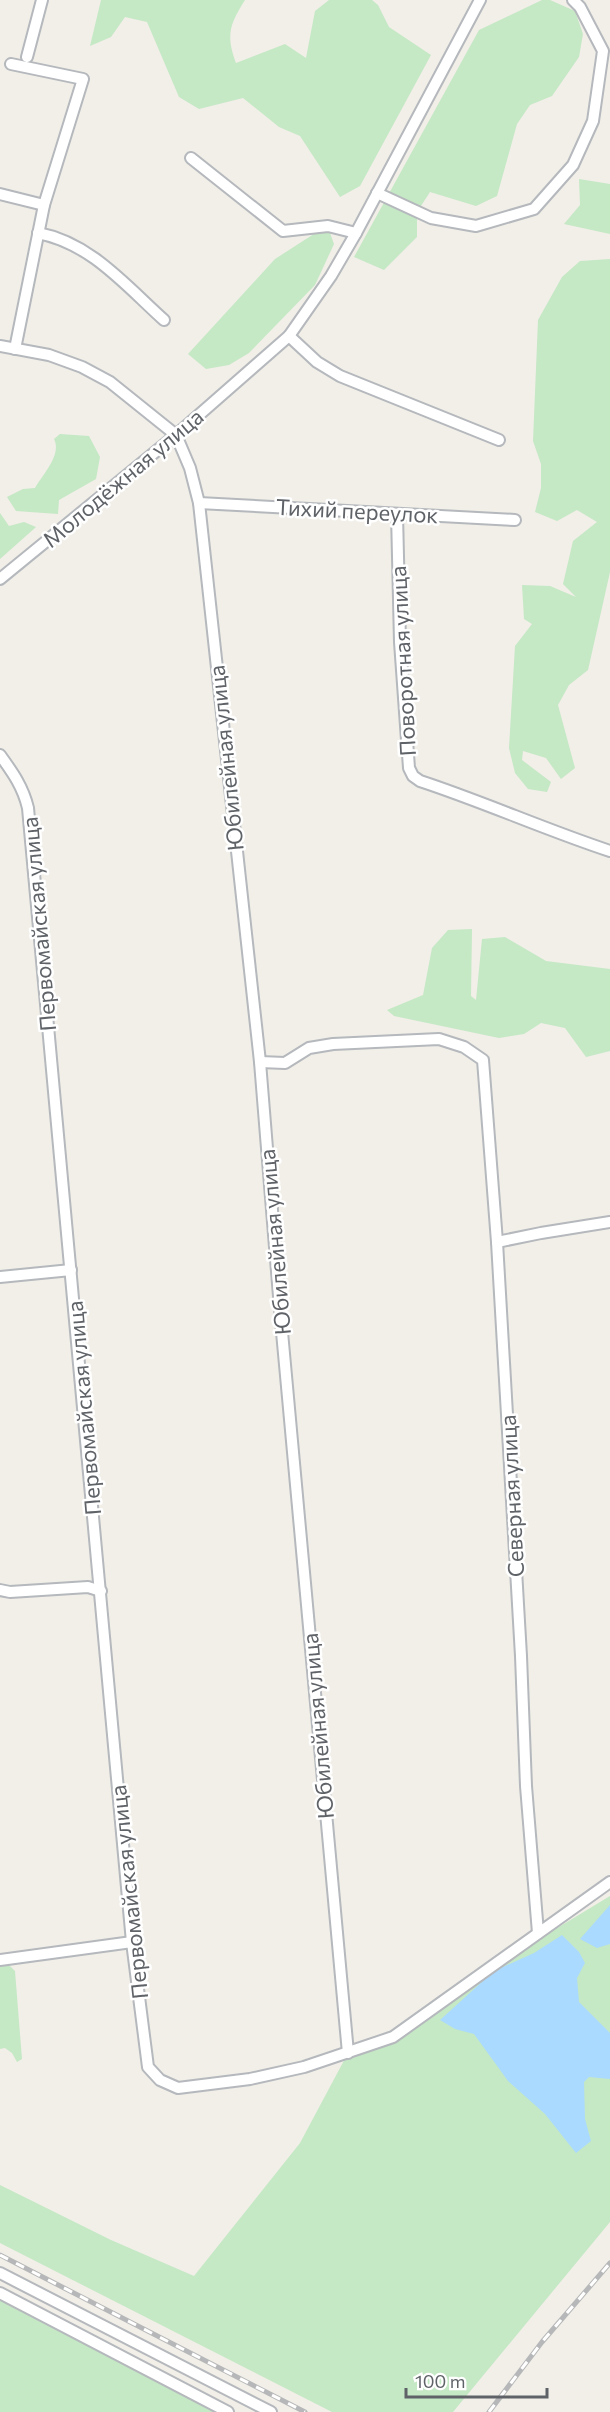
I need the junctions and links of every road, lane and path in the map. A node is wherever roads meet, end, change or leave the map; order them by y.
1 (42, 0) edge
2 (480, 0) edge
3 (573, 0) edge
4 (27, 57) dead end
5 (11, 64) dead end
6 (191, 158) dead end
7 (377, 193) junction
8 (0, 194) edge
9 (44, 205) junction
10 (356, 233) junction
11 (38, 234) junction
12 (164, 320) dead end
13 (290, 336) junction
14 (0, 346) edge
15 (15, 349) junction
16 (176, 435) junction
17 (499, 440) dead end
18 (199, 502) junction
19 (397, 514) junction
20 (515, 520) dead end
21 (0, 579) edge
22 (0, 755) edge
23 (610, 851) edge
24 (260, 1062) junction
25 (610, 1222) edge
26 (497, 1242) junction
27 (71, 1270) junction
28 (0, 1277) edge
29 (0, 1590) edge
30 (100, 1591) junction
31 (610, 1882) edge
32 (538, 1933) junction
33 (132, 1942) junction
34 (0, 1960) edge
35 (348, 2053) junction
36 (0, 2273) edge
37 (0, 2293) edge
38 (228, 2412) edge
39 (271, 2412) edge

1 - 4 street
2 - 7 street, Молодёжная улица
3 - 7 street
5 - 9 street
6 - 10 street
7 - 10 street, Молодёжная улица
8 - 9 street
9 - 11 street
10 - 13 street, Молодёжная улица
11 - 12 street
11 - 15 street
13 - 16 street, Молодёжная улица
13 - 17 street
14 - 15 street
15 - 16 street
16 - 18 street, Юбилейная улица
16 - 21 street, Молодёжная улица
18 - 19 street, Тихий переулок
18 - 24 street, Юбилейная улица
19 - 20 street, Тихий переулок
19 - 23 street, Поворотная улица
22 - 27 street, Первомайская улица
24 - 26 street, Северная улица
24 - 35 street, Юбилейная улица
25 - 26 street
26 - 32 street, Северная улица
27 - 28 street
27 - 30 street, Первомайская улица
29 - 30 street
30 - 33 street, Первомайская улица
31 - 32 street
32 - 35 street
33 - 34 street
33 - 35 street, Первомайская улица
36 - 39 street
37 - 38 street

